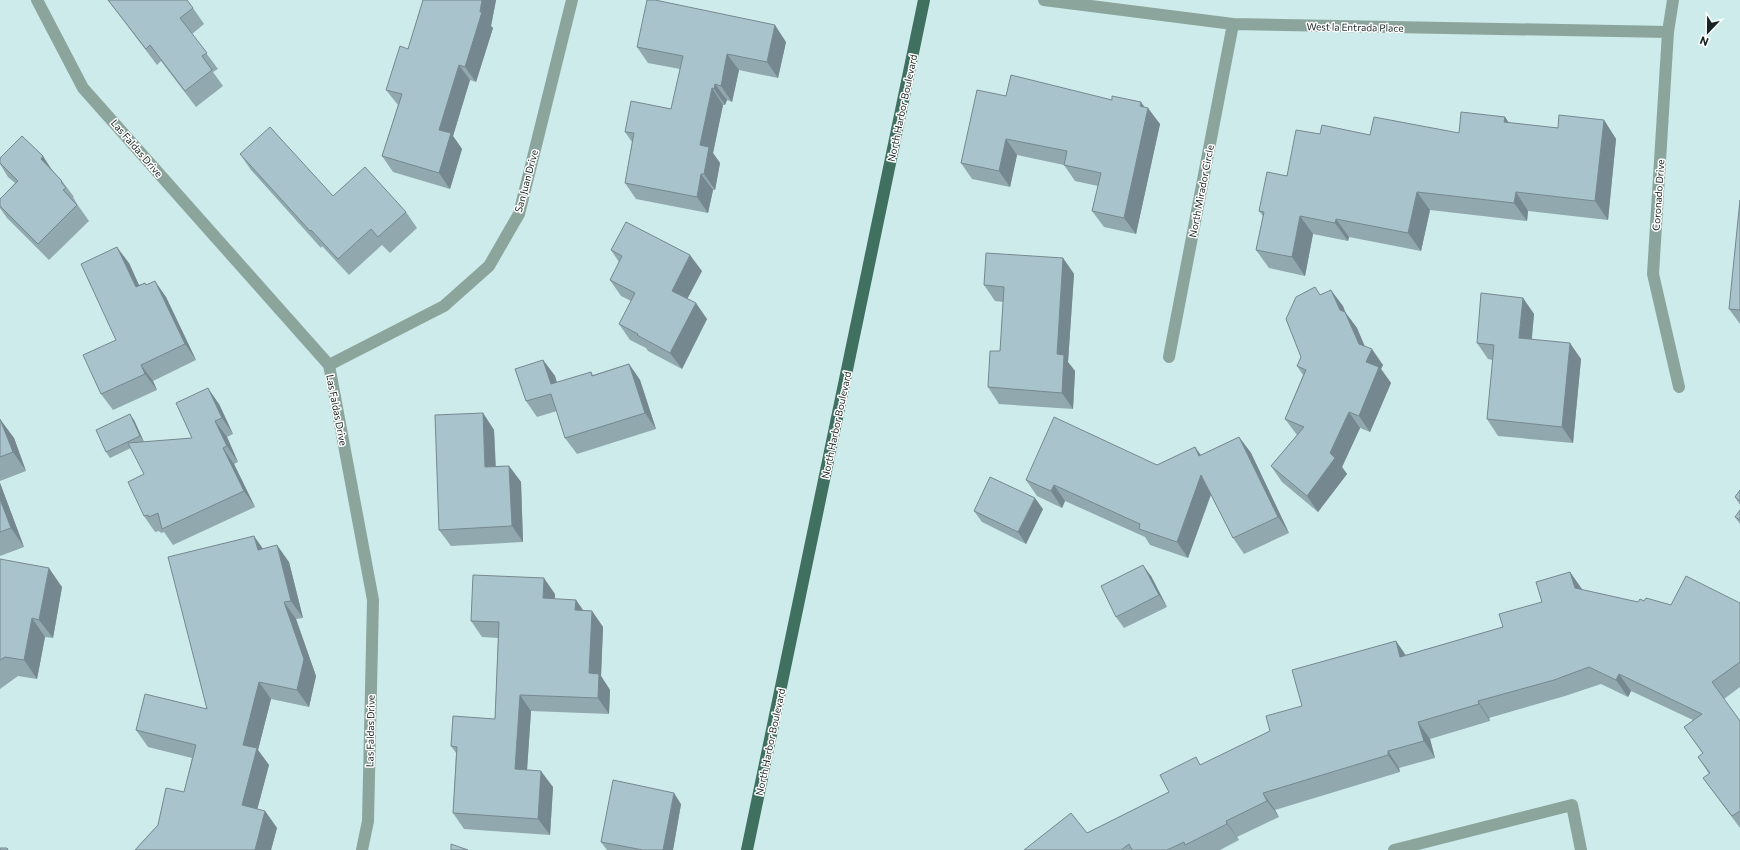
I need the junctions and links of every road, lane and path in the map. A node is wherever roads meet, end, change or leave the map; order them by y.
1 (37, 0) edge
2 (572, 0) edge
3 (924, 0) edge
4 (1044, 0) edge
5 (1673, 0) edge
6 (1233, 24) junction
7 (1668, 32) junction
8 (1169, 357) dead end
9 (329, 365) junction
10 (1679, 387) dead end
11 (362, 850) edge
12 (747, 850) edge
13 (1394, 850) edge
14 (1581, 850) edge

1 - 9 street, Las Faldas Drive
2 - 9 street, San Juan Drive
3 - 12 main road, North Harbor Boulevard
4 - 6 street, West la Entrada Place
5 - 7 street, Coronado Drive
6 - 7 street, West la Entrada Place
6 - 8 street, North Mirador Circle
7 - 10 street, Coronado Drive
9 - 11 street, Las Faldas Drive
13 - 14 street

